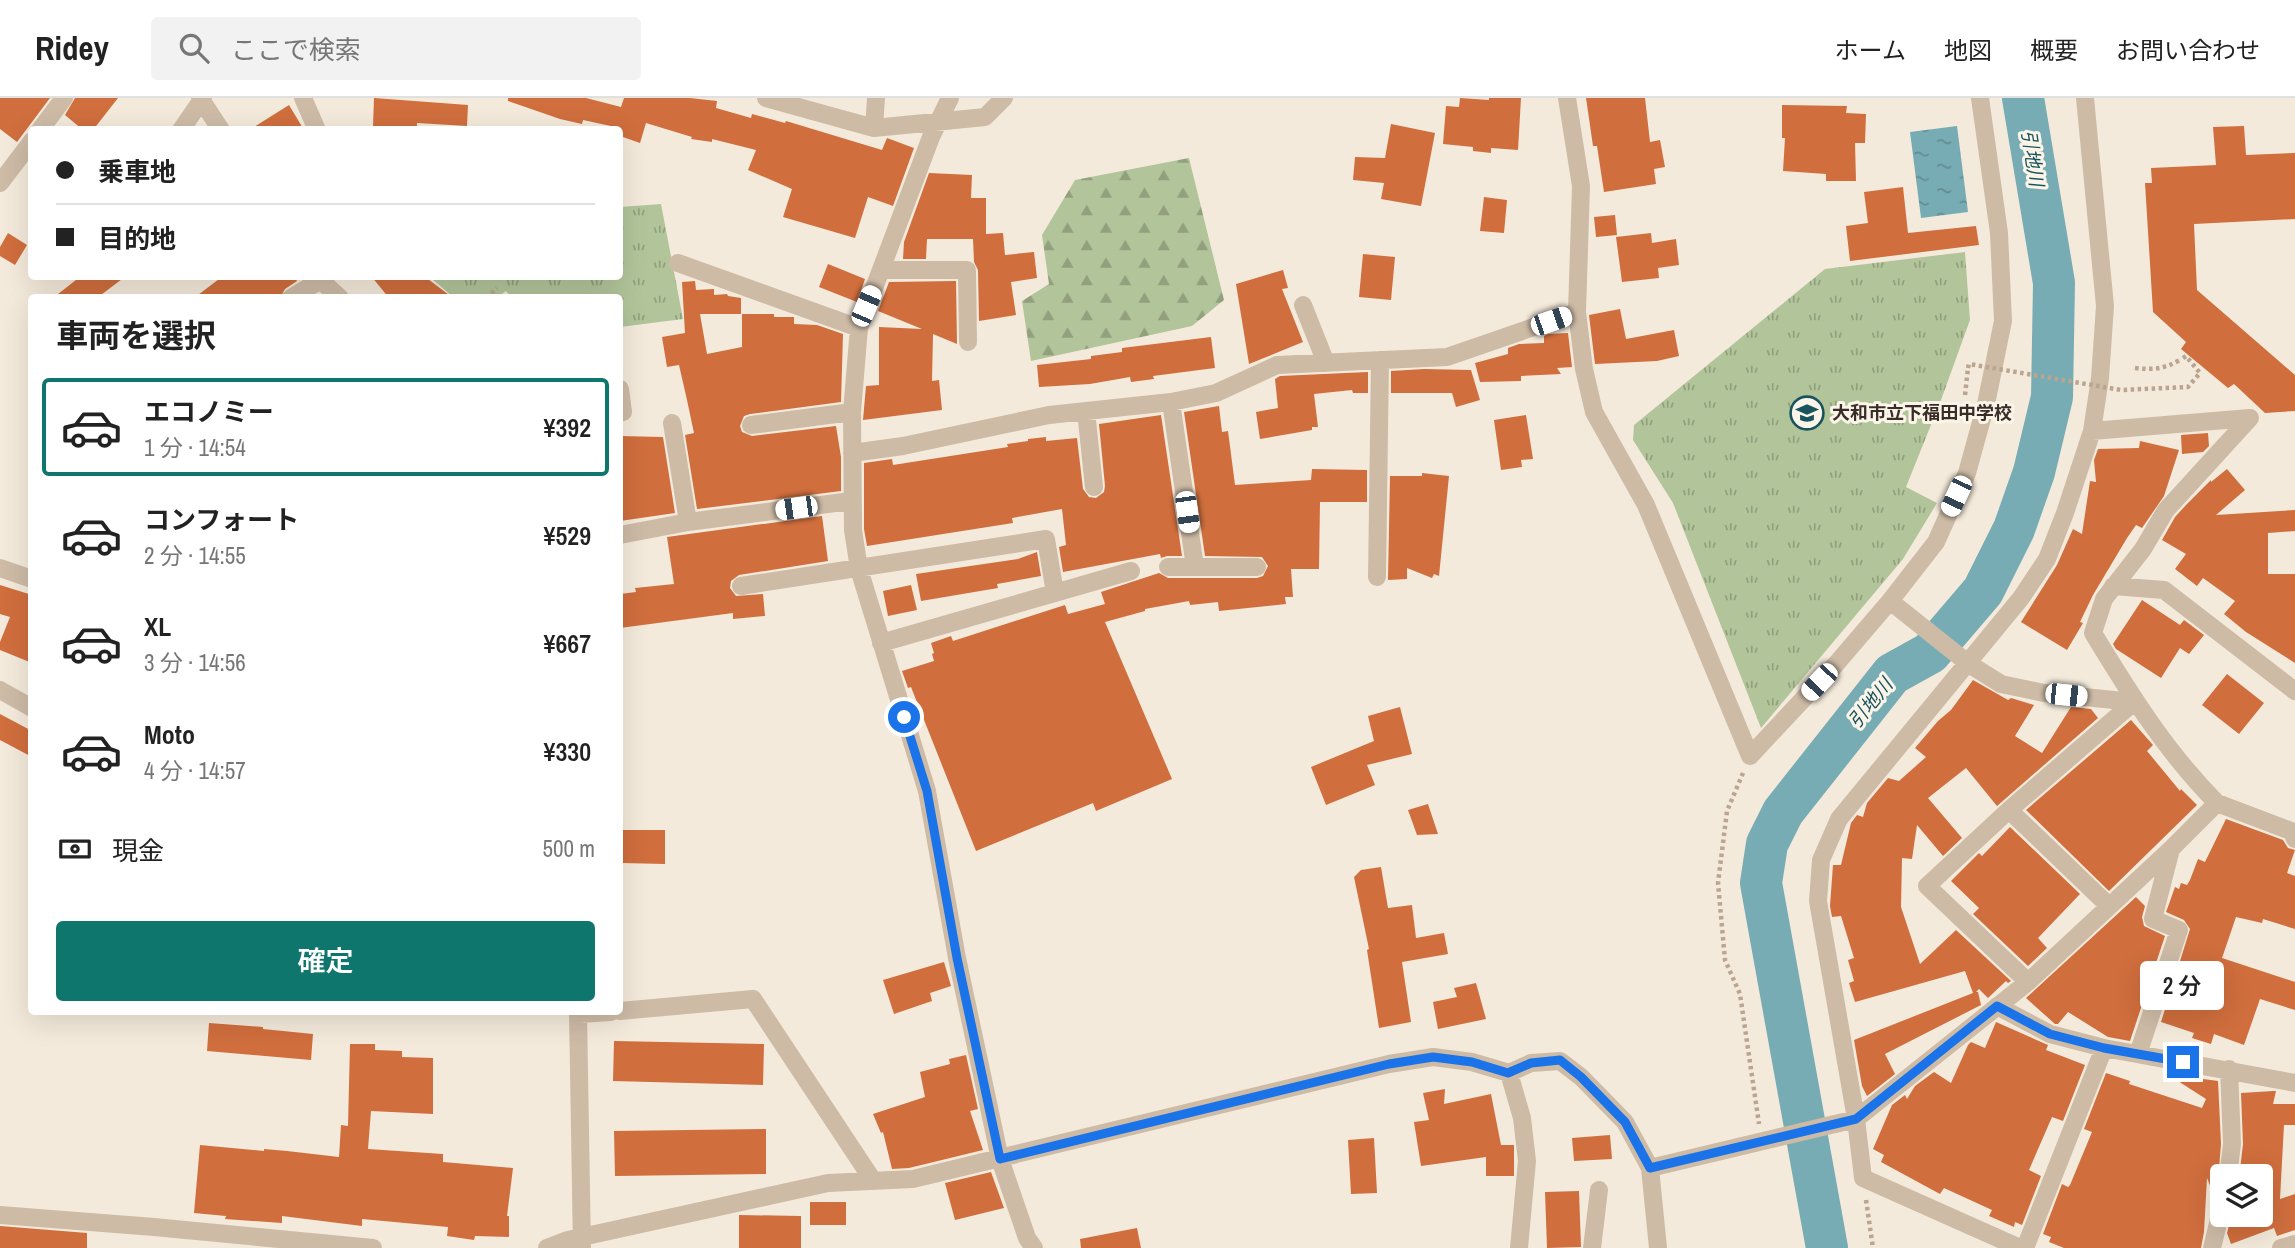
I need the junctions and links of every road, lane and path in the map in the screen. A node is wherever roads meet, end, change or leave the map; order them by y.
1 (64, 98) edge
2 (303, 98) edge
3 (766, 98) edge
4 (876, 98) edge
5 (950, 98) edge
6 (1003, 98) edge
7 (1567, 98) edge
8 (1980, 98) edge
9 (2085, 98) edge
10 (202, 99) edge
11 (937, 123) junction
12 (43, 126) edge
13 (184, 126) edge
14 (219, 126) edge
15 (315, 126) edge
16 (874, 128) junction
17 (28, 144) edge
18 (6, 163) edge
19 (0, 183) edge
20 (678, 263) dead end
21 (881, 270) junction
22 (317, 280) edge
23 (319, 280) edge
24 (497, 288) dead end
25 (296, 294) edge
26 (335, 294) edge
27 (490, 294) edge
28 (1303, 304) dead end
29 (1577, 312) junction
30 (859, 328) junction
31 (968, 342) dead end
32 (1380, 360) junction
33 (1326, 363) junction
34 (2135, 368) dead end
35 (1171, 402) junction
36 (1963, 407) dead end
37 (1086, 411) junction
38 (852, 412) junction
39 (672, 423) dead end
40 (751, 425) dead end
41 (2092, 431) junction
42 (852, 453) junction
43 (1094, 487) dead end
44 (851, 500) junction
45 (688, 522) junction
46 (623, 534) edge
47 (1168, 567) dead end
48 (1195, 567) junction
49 (1257, 567) dead end
50 (0, 568) edge
51 (859, 569) junction
52 (1131, 570) dead end
53 (1377, 577) dead end
54 (28, 578) edge
55 (741, 586) dead end
56 (2113, 586) junction
57 (1055, 593) junction
58 (1894, 605) junction
59 (881, 643) junction
60 (1966, 660) junction
61 (0, 690) edge
62 (2295, 691) edge
63 (2134, 702) junction
64 (28, 706) edge
65 (1750, 756) junction
66 (2217, 803) junction
67 (2009, 810) junction
68 (2295, 839) edge
69 (2171, 849) junction
70 (2109, 906) junction
71 (2028, 982) junction
72 (1997, 1006) junction
73 (623, 1011) edge
74 (578, 1015) edge
75 (2104, 1048) junction
76 (2138, 1054) junction
77 (2229, 1069) junction
78 (1508, 1073) junction
79 (2295, 1083) edge
80 (1856, 1119) junction
81 (1765, 1141) junction
82 (1000, 1159) junction
83 (2230, 1164) edge
84 (1650, 1168) junction
85 (1863, 1178) junction
86 (872, 1179) junction
87 (1599, 1190) dead end
88 (0, 1215) edge
89 (2217, 1227) edge
90 (583, 1242) edge
91 (2295, 1244) edge
92 (373, 1248) edge
93 (547, 1248) edge
94 (1034, 1248) edge
95 (1519, 1248) edge
96 (1592, 1248) edge
97 (1658, 1248) edge
98 (1873, 1248) edge
99 (2022, 1248) edge
100 (2212, 1248) edge
101 (2281, 1248) edge

1 - 12 street
2 - 15 street
3 - 16 street
4 - 16 street
5 - 11 street
6 - 11 street
7 - 29 street
8 - 58 street
9 - 41 street
10 - 13 street
10 - 14 street
11 - 16 street
11 - 21 street
17 - 18 street
18 - 19 street
20 - 30 street
21 - 30 street
21 - 31 street
22 - 25 street
23 - 26 street
24 - 27 path
28 - 33 street
29 - 32 street
29 - 65 street
30 - 38 street
32 - 33 street
32 - 53 street
33 - 35 street
34 - 36 path, bridge
35 - 37 street
35 - 48 street
37 - 42 street
37 - 43 street
38 - 40 street
38 - 42 street
39 - 45 street
41 - 56 street
41 - 60 street
42 - 44 street
44 - 45 street
44 - 51 street
45 - 46 street
47 - 48 street
48 - 49 street
50 - 54 street
51 - 55 street
51 - 57 street
51 - 59 street
52 - 57 street
56 - 62 street
56 - 63 street
57 - 59 street
58 - 60 street
58 - 65 street
59 - 82 street
60 - 63 street
60 - 80 street
61 - 64 street
63 - 66 street
63 - 67 street
65 - 81 path
66 - 68 street
66 - 69 street
67 - 70 street
67 - 71 street
69 - 70 street
69 - 76 street
70 - 71 street
71 - 72 street
72 - 75 street
72 - 80 street
73 - 86 street
74 - 90 street
75 - 76 street
75 - 99 street
76 - 77 street
77 - 79 street
77 - 83 street
78 - 82 street
78 - 84 street
78 - 95 street
80 - 81 street
80 - 85 street
81 - 84 street
82 - 86 street
82 - 94 street
84 - 97 street
85 - 98 path
85 - 99 street
86 - 90 street
87 - 96 street
88 - 92 street
89 - 100 street
90 - 93 street
91 - 101 street

